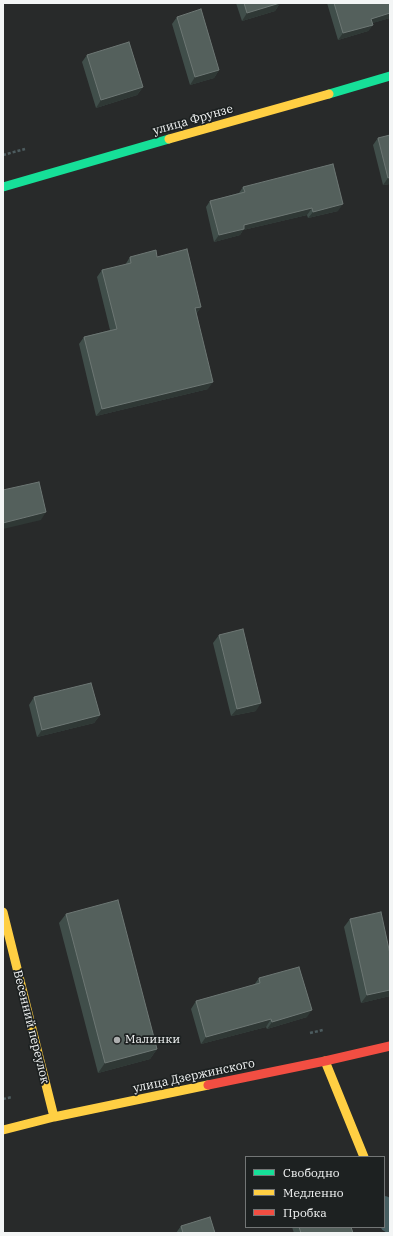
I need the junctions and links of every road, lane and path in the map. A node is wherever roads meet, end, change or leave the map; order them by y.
1 (390, 76) edge
2 (3, 187) edge
3 (3, 912) edge
4 (390, 1046) edge
5 (325, 1061) junction
6 (54, 1118) junction
7 (3, 1130) edge
8 (364, 1156) edge
9 (385, 1210) edge
10 (390, 1222) edge

1 - 2 street, улица Фрунзе
3 - 6 street, Весенний переулок
4 - 5 street, улица Дзержинского
5 - 6 street, улица Дзержинского
5 - 8 street
6 - 7 street, улица Дзержинского
9 - 10 street

